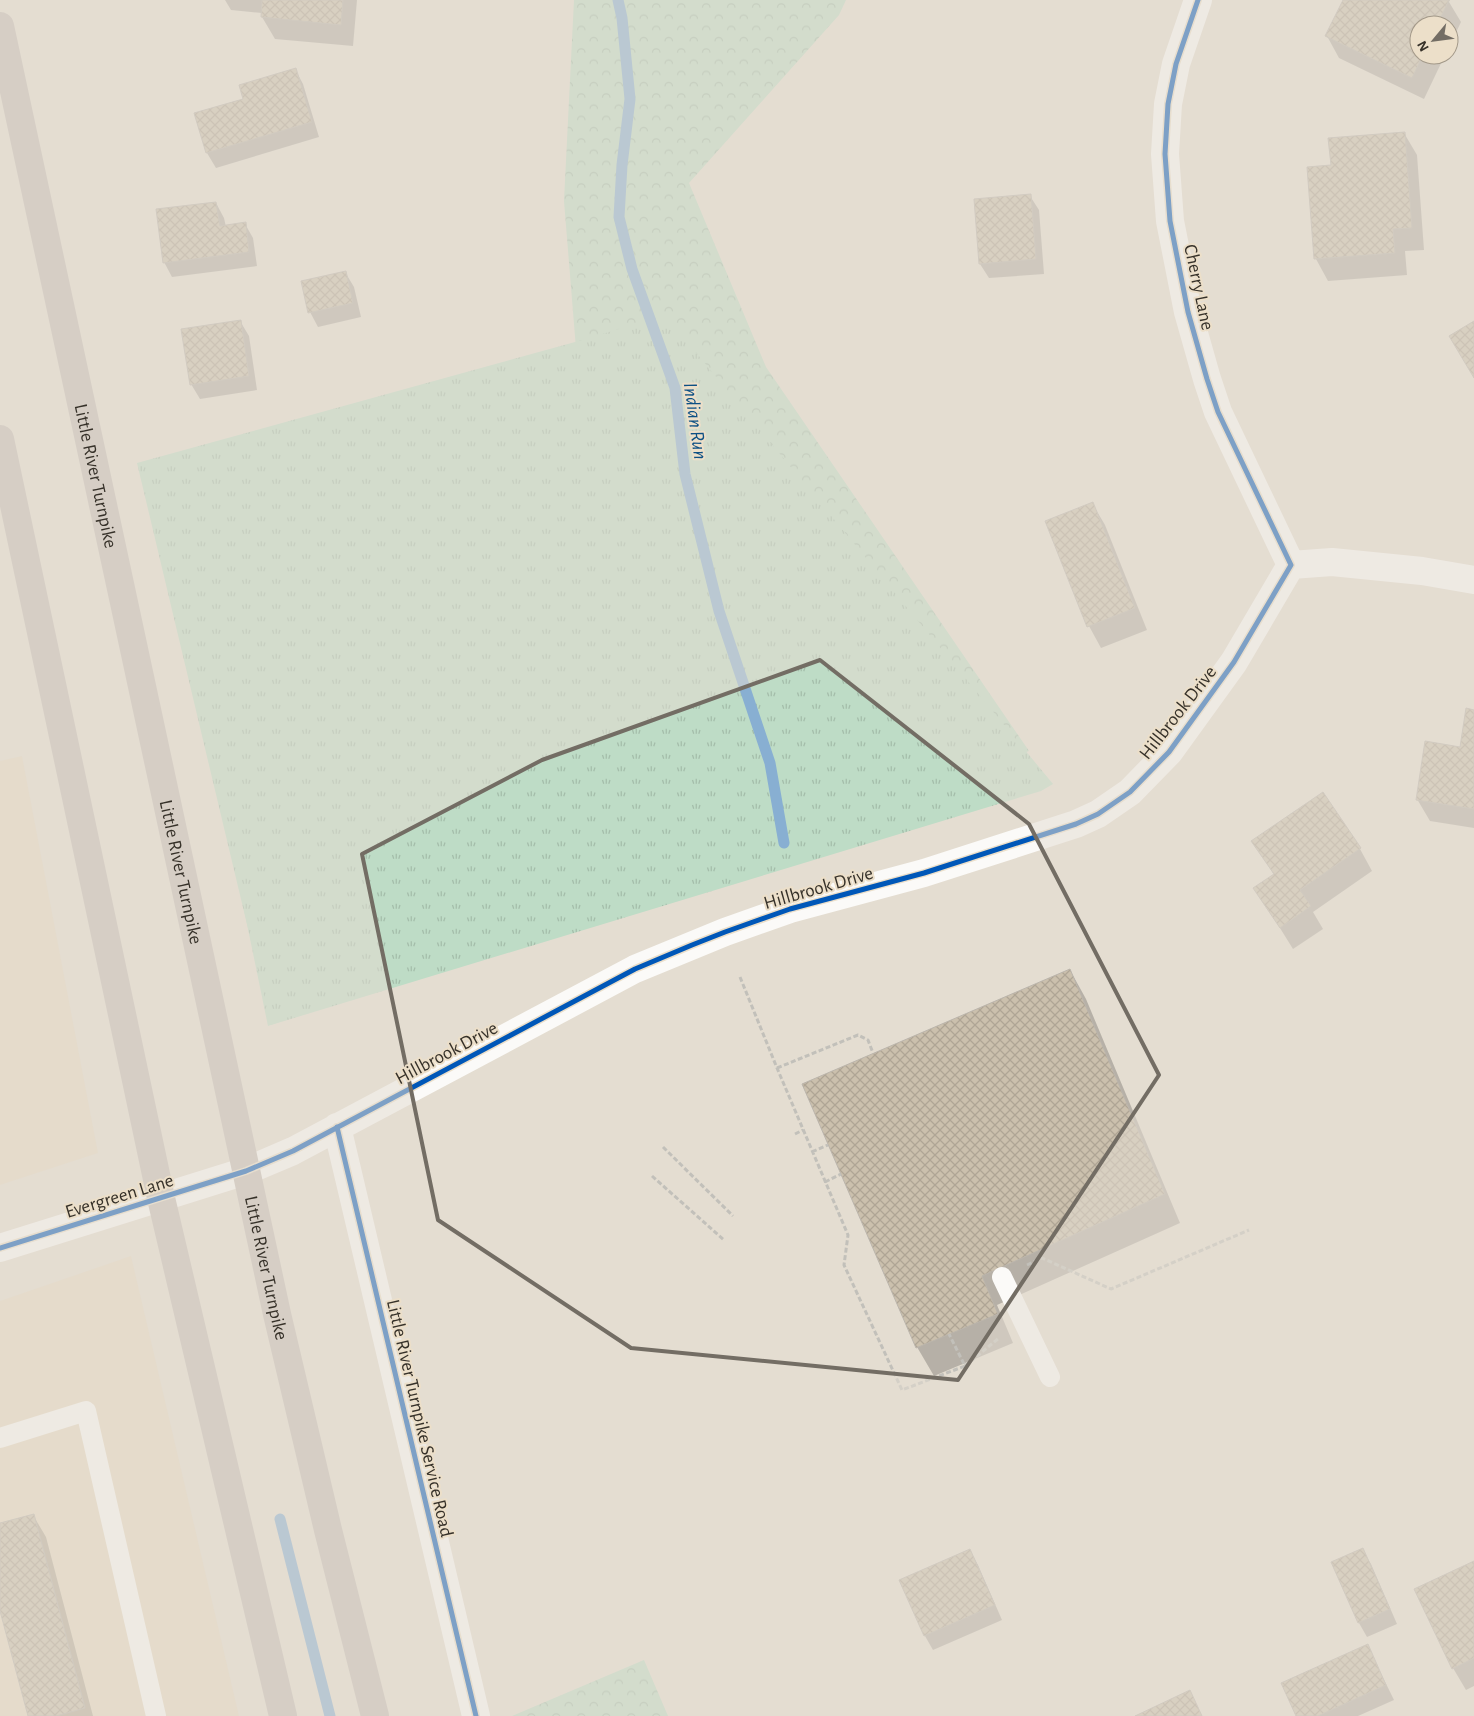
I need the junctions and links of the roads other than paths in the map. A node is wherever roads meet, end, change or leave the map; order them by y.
1 (1198, 0) edge
2 (0, 26) edge
3 (0, 439) edge
4 (1292, 565) junction
5 (1474, 580) edge
6 (337, 1127) junction
7 (246, 1171) junction
8 (161, 1198) junction
9 (0, 1248) edge
10 (1002, 1277) road end
11 (1050, 1377) dead end
12 (0, 1438) edge
13 (156, 1716) edge
14 (284, 1716) edge
15 (375, 1716) edge
16 (476, 1716) edge

1 - 4 street, Cherry Lane
2 - 7 main road, Little River Turnpike
3 - 8 main road
4 - 5 street
4 - 6 street, Hillbrook Drive
6 - 7 street, Hillbrook Drive
6 - 16 street, Little River Turnpike Service Road
7 - 8 street, Evergreen Lane
7 - 15 main road, Little River Turnpike
8 - 9 street, Evergreen Lane
8 - 14 main road
10 - 11 lane
12 - 13 lane

